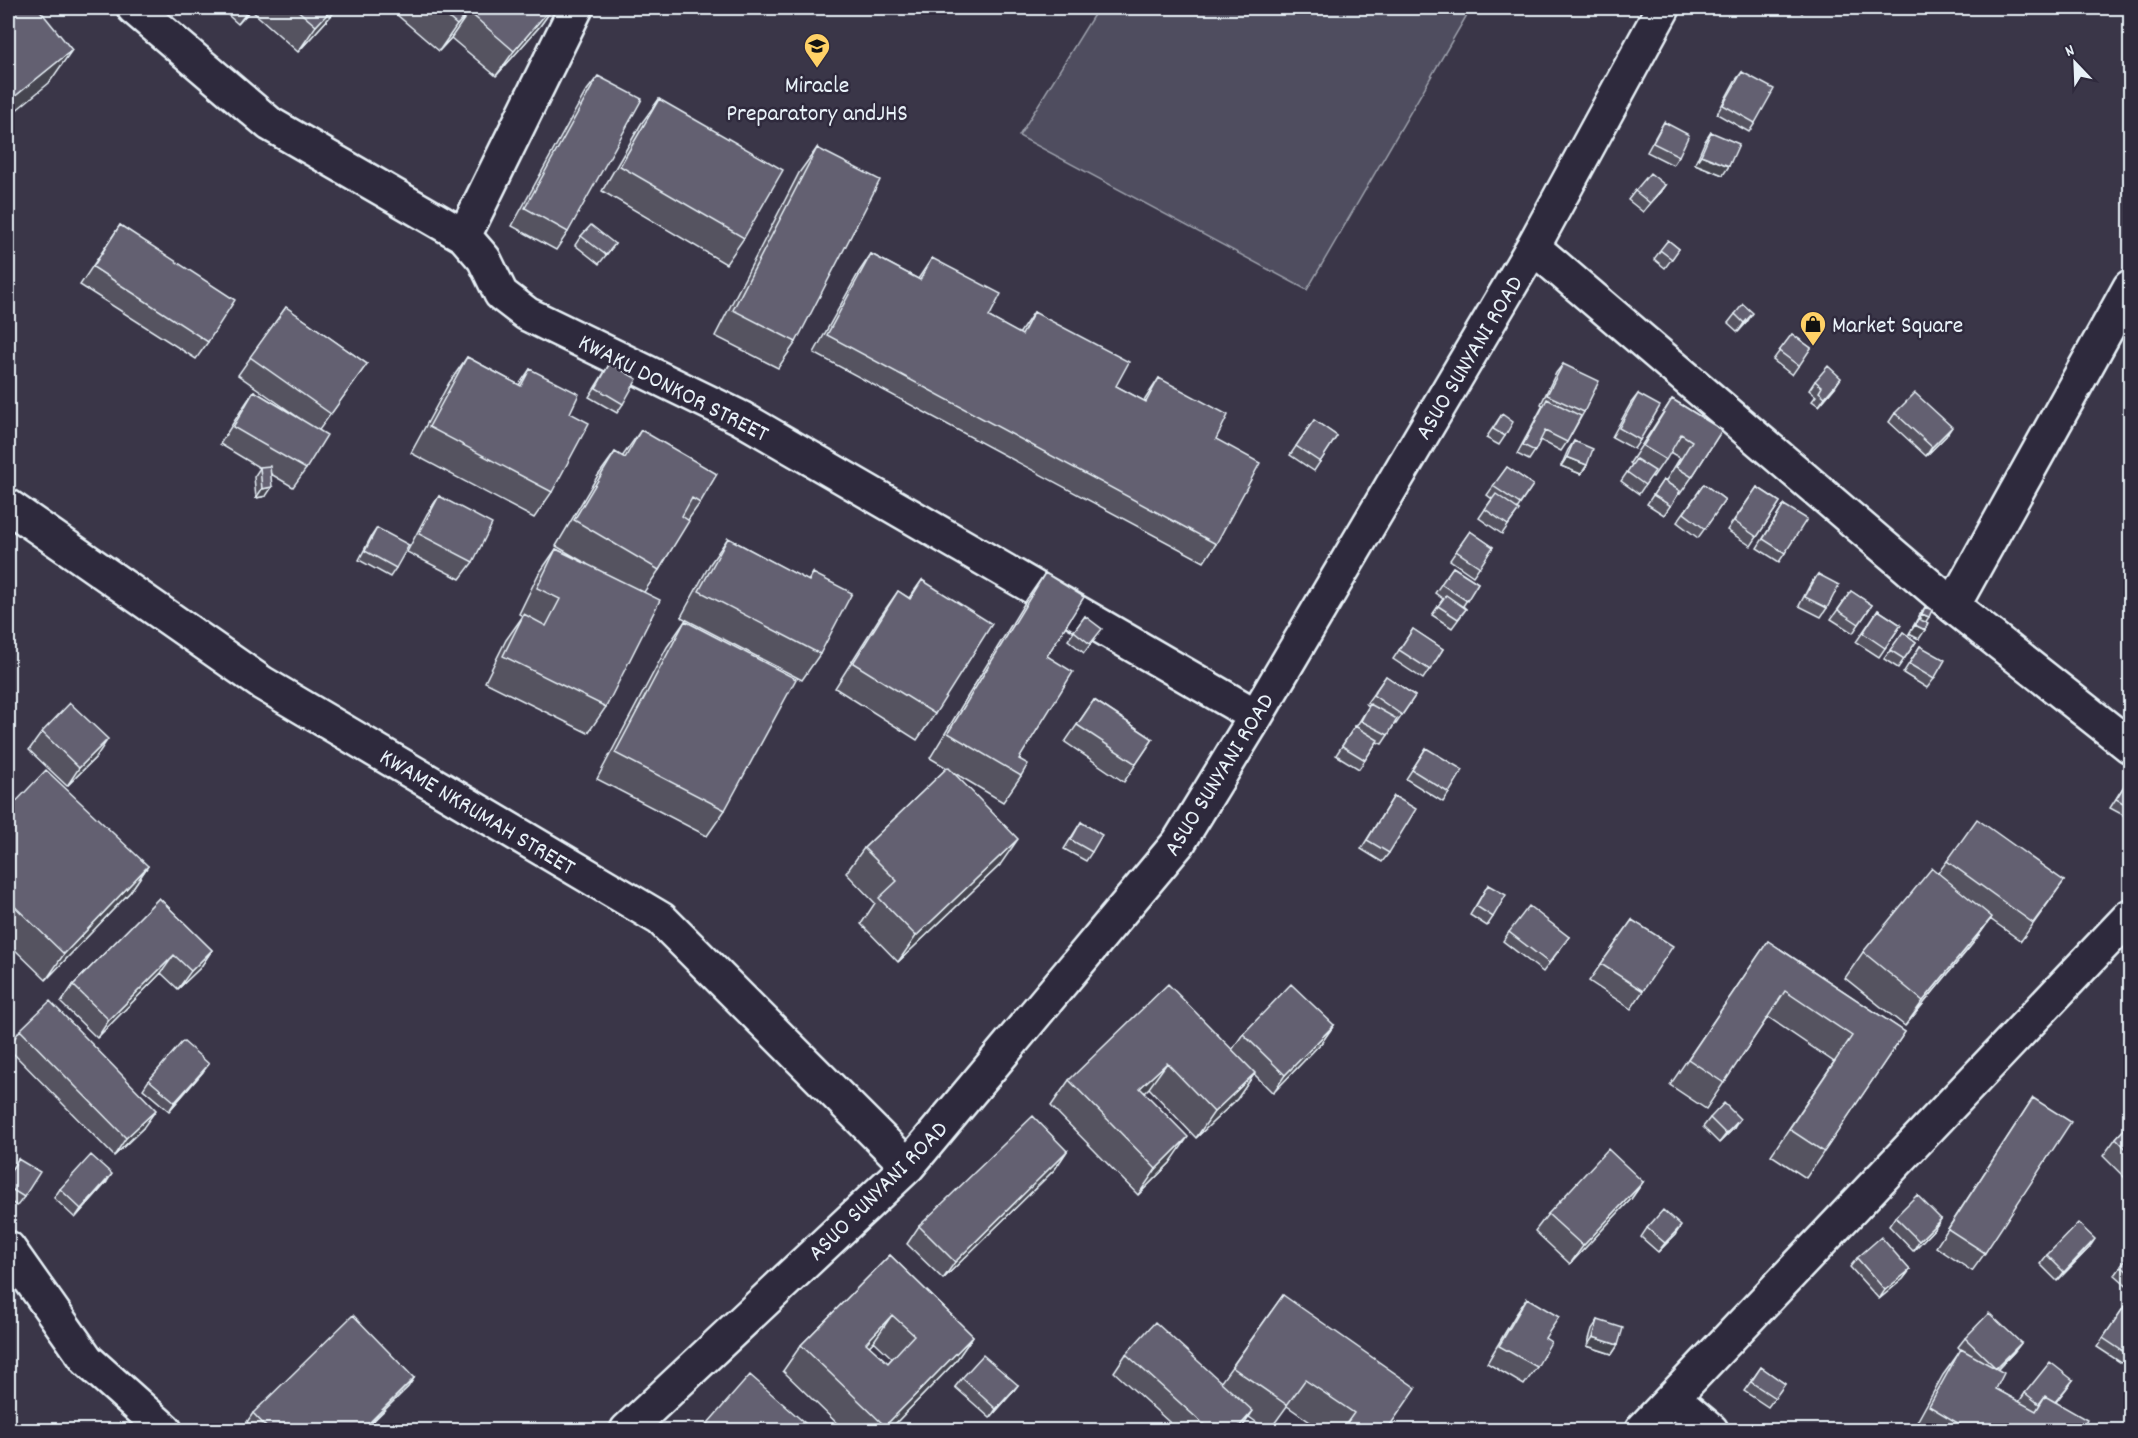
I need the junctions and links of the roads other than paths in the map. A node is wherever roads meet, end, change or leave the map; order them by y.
1 (134, 8) edge
2 (576, 8) edge
3 (1663, 8) edge
4 (464, 236) junction
5 (1533, 247) junction
6 (2130, 286) edge
7 (8, 506) edge
8 (1953, 606) junction
9 (1256, 716) junction
10 (2130, 746) edge
11 (2130, 916) edge
12 (908, 1166) junction
13 (8, 1248) edge
14 (1673, 1398) junction
15 (165, 1431) edge
16 (627, 1431) edge
17 (1642, 1431) edge
18 (1712, 1431) edge

1 - 4 street, KWAKU DONKOR STREET
2 - 4 street
3 - 5 street, ASUO SUNYANI ROAD
4 - 9 street, KWAKU DONKOR STREET
5 - 8 street
5 - 9 street, ASUO SUNYANI ROAD
6 - 8 street
7 - 12 street, KWAME NKRUMAH STREET
8 - 10 street
9 - 12 street, ASUO SUNYANI ROAD
11 - 14 street
12 - 16 street, ASUO SUNYANI ROAD
13 - 15 street
14 - 17 street
14 - 18 street

